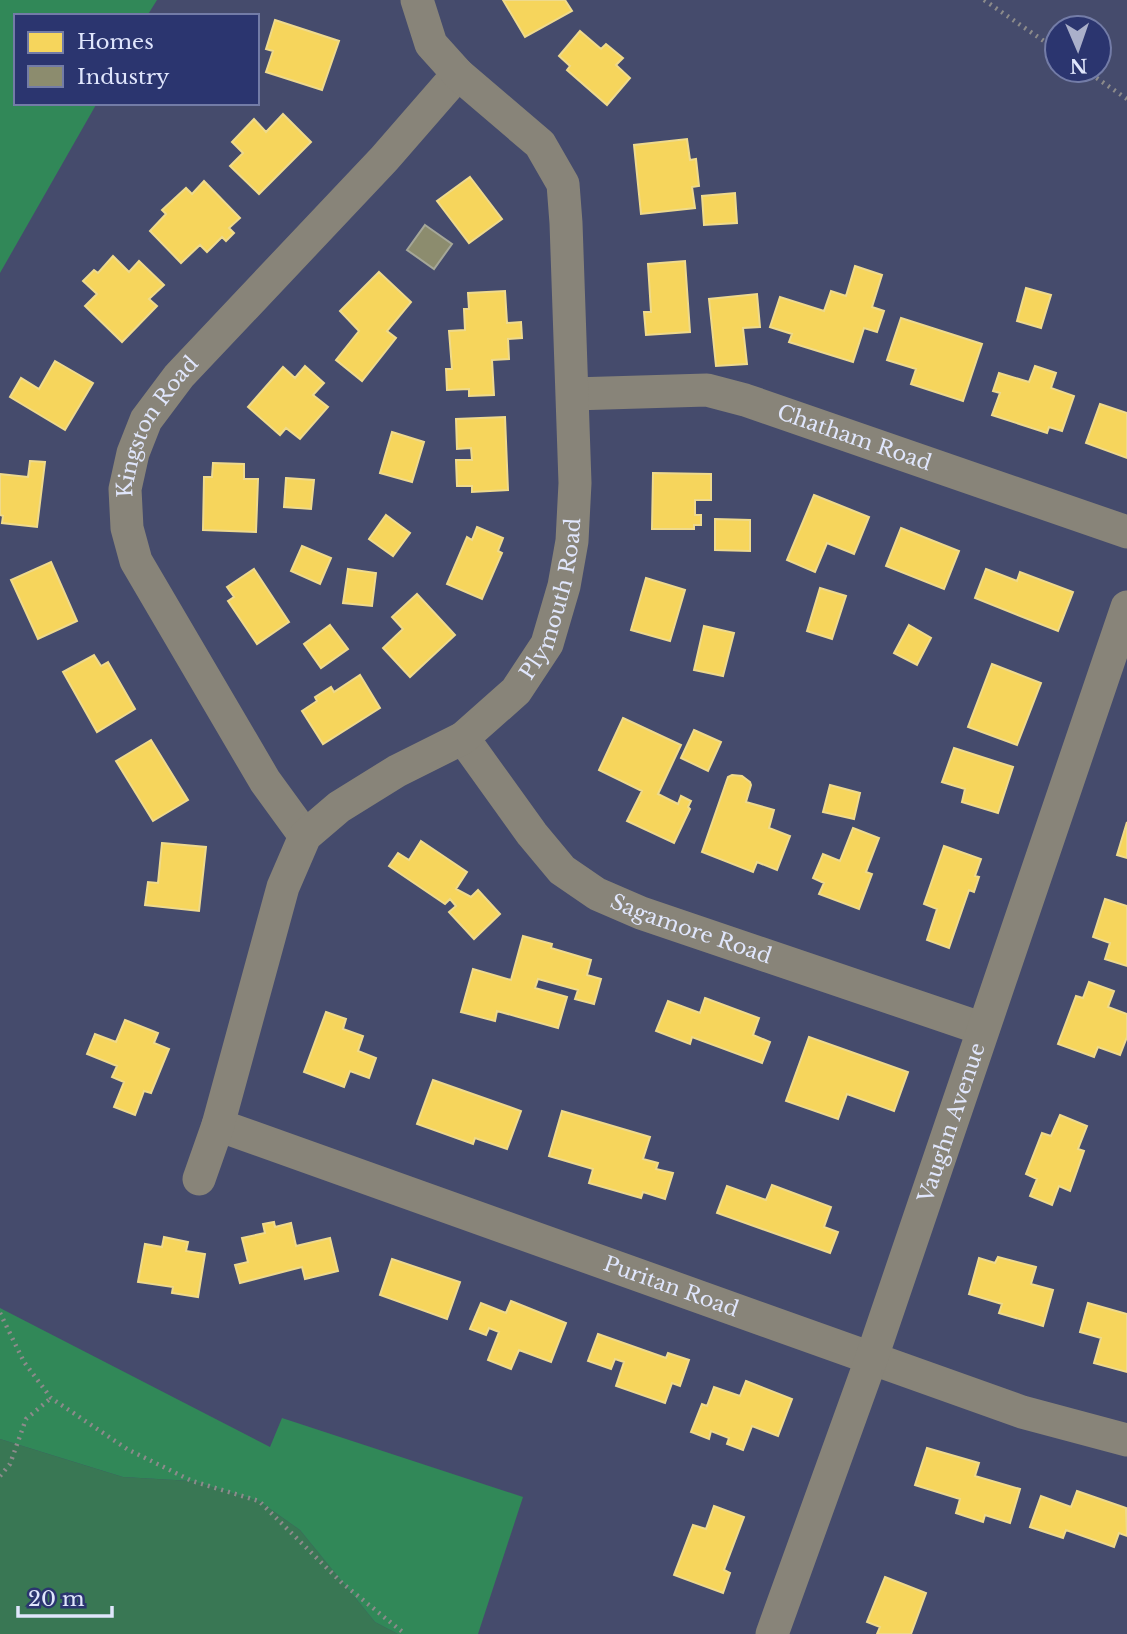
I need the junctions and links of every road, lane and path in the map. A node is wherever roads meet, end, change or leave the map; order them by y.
1 (417, 0) edge
2 (984, 0) edge
3 (1043, 40) edge
4 (458, 74) junction
5 (1105, 84) edge
6 (1127, 99) edge
7 (573, 394) junction
8 (1127, 532) edge
9 (1127, 607) edge
10 (463, 738) junction
11 (305, 836) junction
12 (984, 1029) junction
13 (218, 1125) junction
14 (199, 1179) dead end
15 (0, 1313) edge
16 (872, 1357) junction
17 (51, 1398) junction
18 (1127, 1440) edge
19 (0, 1476) edge
20 (405, 1634) edge
21 (772, 1634) edge

1 - 4 street, Plymouth Road
2 - 3 path
4 - 7 street, Plymouth Road
4 - 11 street, Kingston Road
5 - 6 path
7 - 8 street, Chatham Road
7 - 10 street, Plymouth Road
9 - 12 street, Vaughn Avenue
10 - 11 street, Plymouth Road
10 - 12 street, Sagamore Road
11 - 13 street, Plymouth Road
12 - 16 street, Vaughn Avenue
13 - 14 street, Plymouth Road
13 - 16 street, Puritan Road
15 - 17 path
16 - 18 street, Puritan Road
16 - 21 street, Vaughn Avenue
17 - 19 path
17 - 20 path

